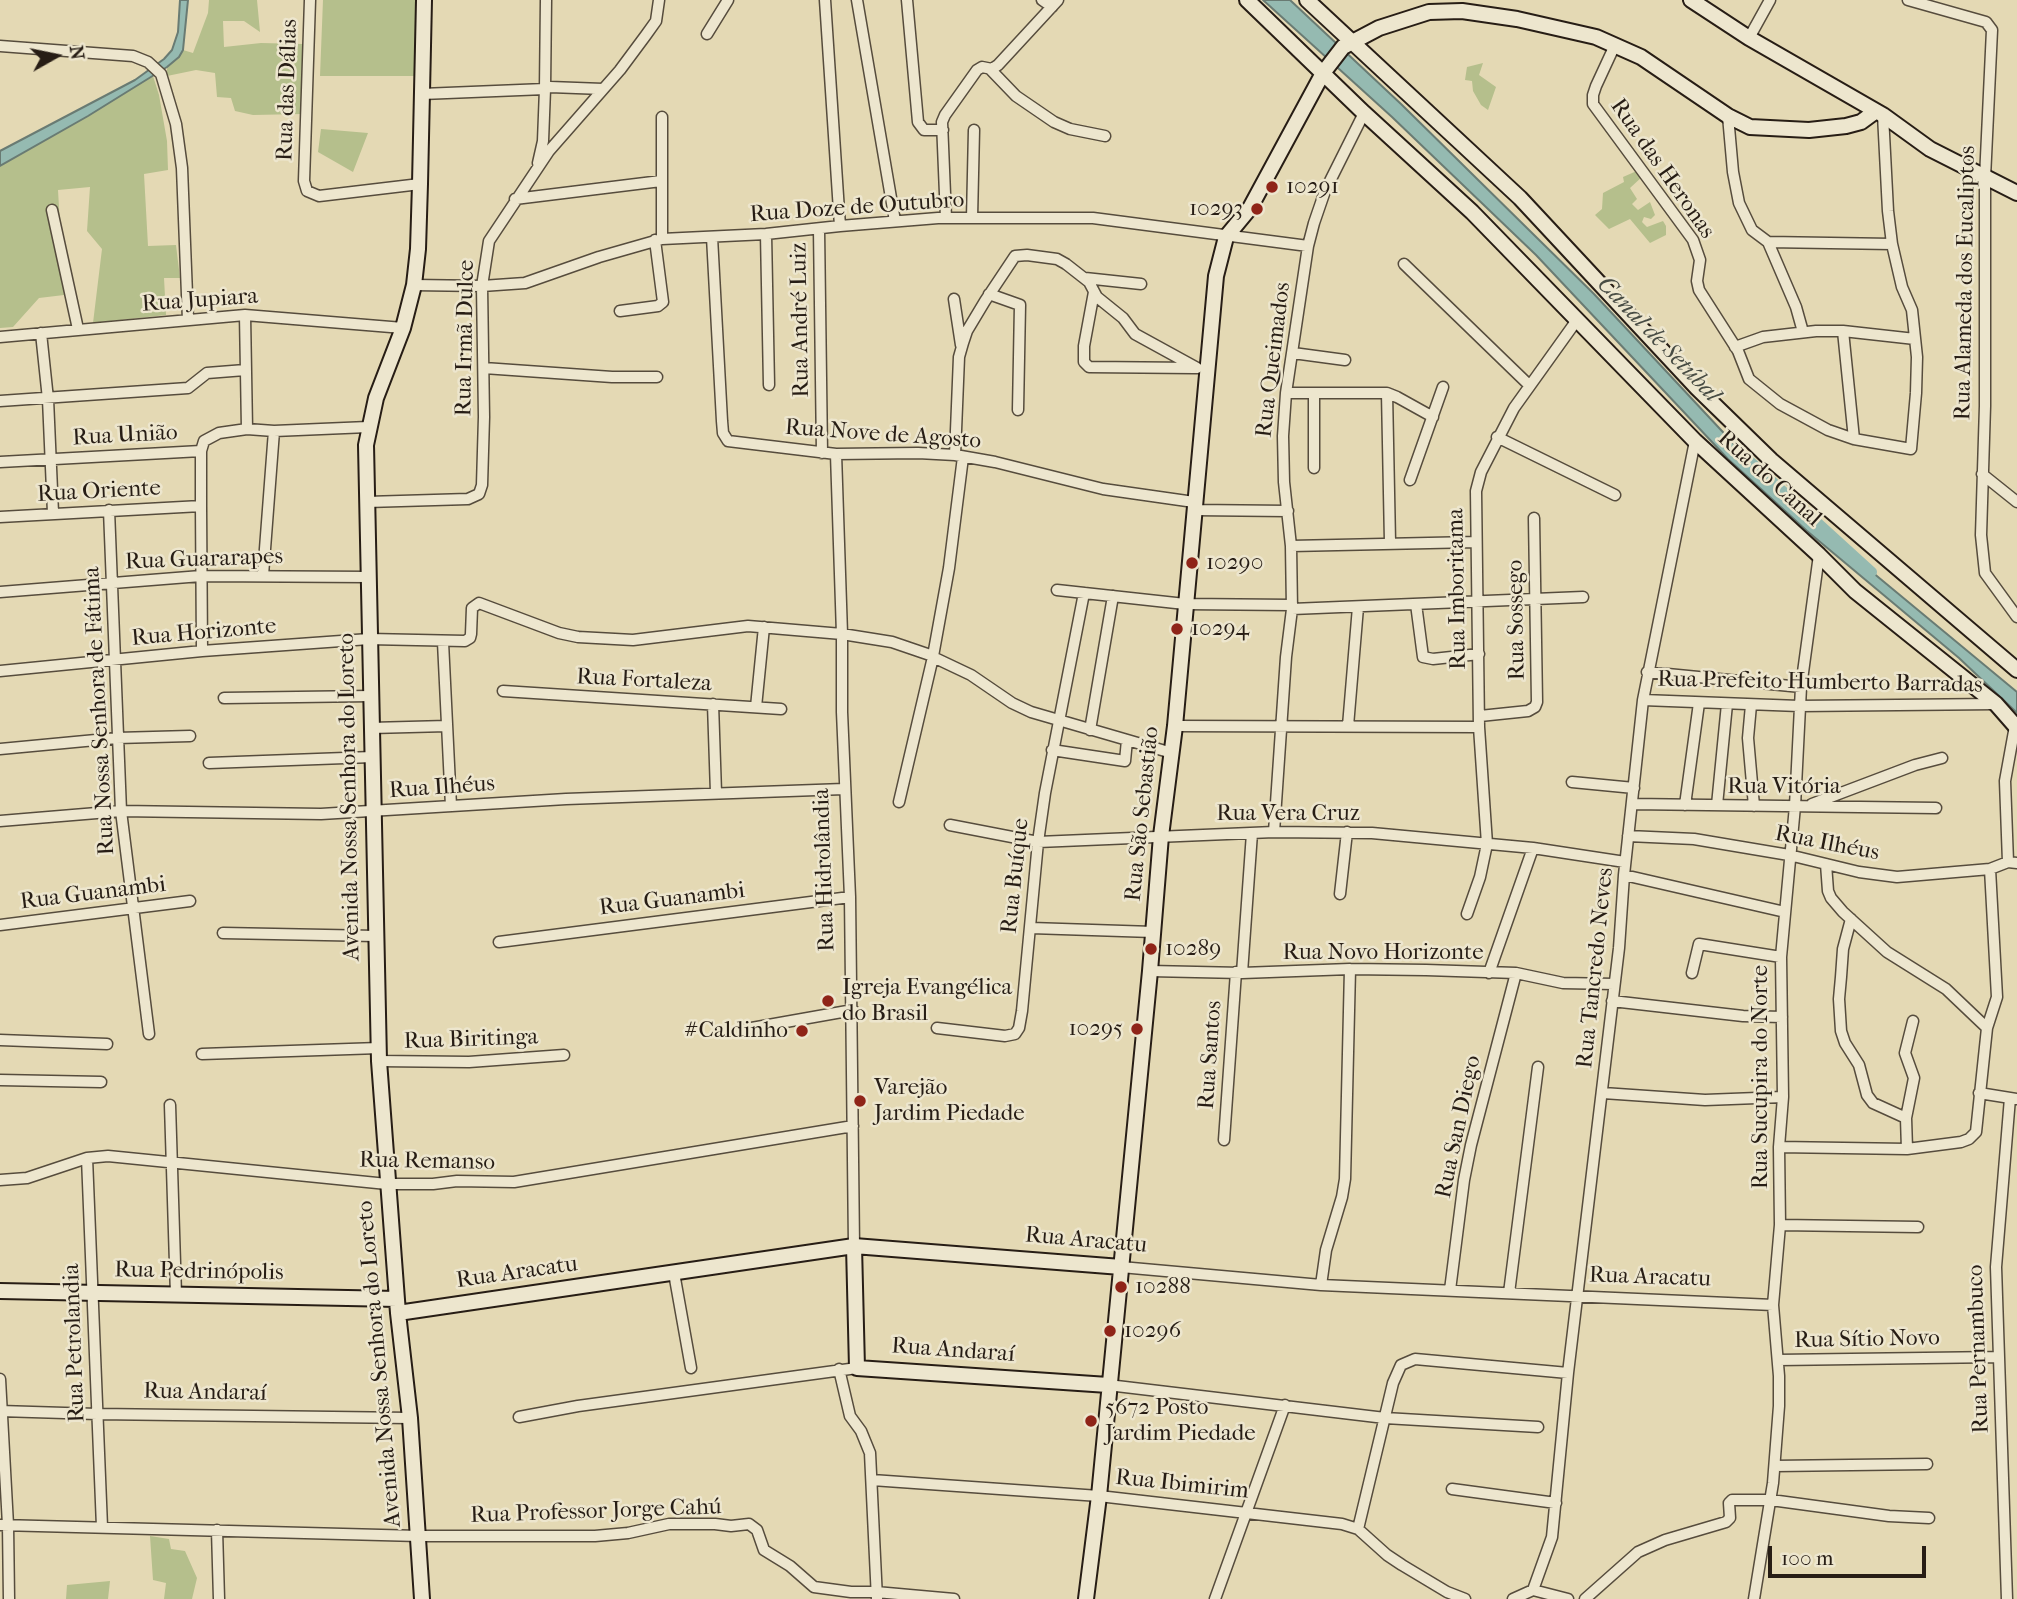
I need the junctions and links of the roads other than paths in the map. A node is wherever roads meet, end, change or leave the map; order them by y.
1 (310, 0) edge
2 (424, 0) edge
3 (546, 0) edge
4 (659, 0) edge
5 (728, 0) edge
6 (825, 0) edge
7 (857, 0) edge
8 (907, 0) edge
9 (1042, 0) edge
10 (1247, 0) edge
11 (1307, 0) edge
12 (1691, 0) edge
13 (1770, 0) edge
14 (1908, 0) edge
15 (1055, 3) edge
16 (1444, 5) edge
17 (707, 34) dead end
18 (1749, 38) junction
19 (1347, 44) junction
20 (1615, 45) junction
21 (0, 46) edge
22 (1326, 68) junction
23 (990, 69) junction
24 (545, 89) junction
25 (604, 89) junction
26 (422, 94) junction
27 (1364, 113) junction
28 (1879, 113) junction
29 (1728, 116) junction
30 (662, 117) dead end
31 (943, 130) junction
32 (974, 130) dead end
33 (1105, 136) dead end
34 (537, 170) junction
35 (1985, 178) junction
36 (661, 181) junction
37 (421, 184) junction
38 (2017, 193) edge
39 (515, 199) junction
40 (52, 210) dead end
41 (946, 218) junction
42 (972, 218) junction
43 (895, 221) junction
44 (840, 226) junction
45 (819, 229) junction
46 (766, 234) junction
47 (712, 237) junction
48 (1226, 237) junction
49 (659, 240) junction
50 (1768, 242) junction
51 (1892, 244) junction
52 (1308, 246) junction
53 (1404, 264) dead end
54 (1085, 278) junction
55 (1141, 284) dead end
56 (414, 285) junction
57 (482, 286) junction
58 (1094, 292) junction
59 (989, 294) junction
60 (954, 299) dead end
61 (620, 311) dead end
62 (245, 315) junction
63 (188, 320) junction
64 (1577, 320) junction
65 (403, 328) junction
66 (78, 329) junction
67 (1843, 331) junction
68 (1803, 332) junction
69 (41, 334) junction
70 (0, 337) edge
71 (1915, 339) junction
72 (1735, 347) junction
73 (962, 349) junction
74 (1293, 353) junction
75 (1345, 360) dead end
76 (1202, 368) junction
77 (484, 369) junction
78 (245, 370) junction
79 (657, 377) dead end
80 (769, 385) dead end
81 (1529, 385) junction
82 (1443, 387) dead end
83 (1286, 393) junction
84 (1314, 393) junction
85 (1387, 393) junction
86 (48, 399) junction
87 (0, 401) edge
88 (1018, 411) dead end
89 (1433, 417) junction
90 (368, 427) junction
91 (247, 429) junction
92 (274, 431) junction
93 (1497, 438) junction
94 (1854, 439) junction
95 (1695, 441) junction
96 (201, 451) junction
97 (822, 453) junction
98 (836, 454) junction
99 (959, 456) junction
100 (51, 459) junction
101 (0, 462) edge
102 (1314, 468) dead end
103 (1982, 474) junction
104 (1410, 480) dead end
105 (1615, 495) dead end
106 (367, 502) junction
107 (2017, 502) edge
108 (201, 506) junction
109 (1194, 506) junction
110 (109, 510) junction
111 (1288, 511) junction
112 (53, 513) junction
113 (0, 517) edge
114 (1534, 518) dead end
115 (1390, 542) junction
116 (1475, 542) junction
117 (1291, 545) junction
118 (1819, 555) junction
119 (263, 575) junction
120 (201, 576) junction
121 (369, 577) junction
122 (112, 583) junction
123 (1057, 590) dead end
124 (0, 592) edge
125 (1084, 593) junction
126 (1113, 596) junction
127 (1583, 597) dead end
128 (1537, 599) junction
129 (1478, 600) junction
130 (1185, 604) junction
131 (1416, 604) junction
132 (1292, 607) junction
133 (1358, 607) junction
134 (2017, 617) edge
135 (764, 627) junction
136 (842, 634) junction
137 (369, 639) junction
138 (443, 642) junction
139 (202, 651) junction
140 (1479, 654) junction
141 (933, 656) junction
142 (115, 659) junction
143 (2017, 670) edge
144 (0, 671) edge
145 (1647, 672) junction
146 (1801, 687) junction
147 (503, 691) dead end
148 (371, 695) junction
149 (224, 698) dead end
150 (1643, 700) junction
151 (1699, 703) junction
152 (713, 704) junction
153 (1727, 704) junction
154 (1996, 704) junction
155 (1751, 705) junction
156 (1799, 706) junction
157 (756, 707) junction
158 (782, 709) dead end
159 (1059, 721) junction
160 (1480, 721) junction
161 (1283, 725) junction
162 (447, 726) junction
163 (1175, 726) junction
164 (1348, 726) junction
165 (2016, 727) edge
166 (371, 728) junction
167 (1090, 730) junction
168 (190, 736) dead end
169 (117, 738) junction
170 (1127, 740) junction
171 (0, 749) edge
172 (1052, 750) junction
173 (1172, 753) junction
174 (372, 757) junction
175 (1942, 758) dead end
176 (209, 764) dead end
177 (1572, 782) dead end
178 (1634, 788) junction
179 (845, 789) junction
180 (716, 793) junction
181 (899, 802) dead end
182 (1632, 804) junction
183 (1685, 805) junction
184 (1717, 805) junction
185 (451, 806) junction
186 (1754, 806) junction
187 (1800, 806) junction
188 (1936, 807) dead end
189 (121, 811) junction
190 (373, 812) junction
191 (0, 821) edge
192 (950, 825) dead end
193 (1274, 832) junction
194 (1347, 832) junction
195 (1252, 833) junction
196 (1161, 836) junction
197 (1628, 836) junction
198 (1038, 842) junction
199 (1487, 844) junction
200 (1533, 848) junction
201 (1789, 855) junction
202 (1625, 862) junction
203 (2012, 863) edge
204 (1826, 864) junction
205 (1990, 869) junction
206 (1624, 875) junction
207 (1340, 894) dead end
208 (850, 897) junction
209 (190, 901) dead end
210 (134, 909) junction
211 (1785, 912) junction
212 (1467, 914) dead end
213 (1851, 919) junction
214 (0, 925) edge
215 (1031, 928) junction
216 (1153, 932) junction
217 (223, 933) dead end
218 (376, 936) junction
219 (499, 942) dead end
220 (1781, 957) junction
221 (1350, 969) junction
222 (1150, 971) junction
223 (1239, 972) junction
224 (1489, 973) junction
225 (1516, 973) junction
226 (1692, 973) dead end
227 (1614, 984) junction
228 (1612, 1001) junction
229 (853, 1010) junction
230 (1782, 1017) junction
231 (1913, 1021) dead end
232 (937, 1028) dead end
233 (1987, 1028) junction
234 (746, 1029) dead end
235 (149, 1034) dead end
236 (0, 1040) edge
237 (107, 1044) dead end
238 (202, 1054) dead end
239 (379, 1055) junction
240 (564, 1055) dead end
241 (1538, 1067) dead end
242 (0, 1080) edge
243 (101, 1082) dead end
244 (1602, 1093) junction
245 (1979, 1093) junction
246 (1783, 1097) junction
247 (2013, 1098) edge
248 (170, 1105) dead end
249 (1906, 1118) junction
250 (853, 1126) junction
251 (1224, 1140) dead end
252 (1779, 1147) junction
253 (1907, 1149) junction
254 (87, 1158) junction
255 (172, 1162) junction
256 (0, 1180) edge
257 (387, 1184) junction
258 (1780, 1224) junction
259 (1918, 1227) dead end
260 (854, 1246) junction
261 (1121, 1268) junction
262 (674, 1273) junction
263 (1321, 1285) junction
264 (1450, 1290) junction
265 (0, 1291) edge
266 (92, 1293) junction
267 (1509, 1293) junction
268 (176, 1294) junction
269 (1578, 1297) junction
270 (398, 1306) junction
271 (1773, 1306) junction
272 (1998, 1357) junction
273 (1778, 1360) junction
274 (691, 1368) dead end
275 (857, 1368) junction
276 (839, 1369) junction
277 (1568, 1373) junction
278 (0, 1379) edge
279 (1108, 1385) junction
280 (1286, 1405) junction
281 (1, 1411) edge
282 (97, 1414) junction
283 (519, 1416) dead end
284 (410, 1418) junction
285 (1385, 1418) junction
286 (1538, 1427) dead end
287 (1927, 1464) dead end
288 (1775, 1466) junction
289 (872, 1480) junction
290 (1452, 1489) dead end
291 (1099, 1496) junction
292 (1771, 1500) junction
293 (1556, 1503) junction
294 (1248, 1511) junction
295 (1929, 1518) dead end
296 (4, 1525) edge
297 (102, 1527) junction
298 (1358, 1529) junction
299 (217, 1530) junction
300 (419, 1536) junction
301 (1532, 1591) junction
302 (876, 1595) edge
303 (9, 1599) edge
304 (219, 1599) edge
305 (422, 1599) edge
306 (954, 1599) edge
307 (1086, 1599) edge
308 (1215, 1599) edge
309 (1465, 1599) edge
310 (1513, 1599) edge
311 (1567, 1599) edge
312 (1585, 1599) edge
313 (1754, 1599) edge
314 (2007, 1599) edge

1 - 37 street, Rua das Dálias
2 - 26 street, Avenida Nossa Senhora do Loreto
3 - 24 street
4 - 25 street, Rua Irmã Dulce
5 - 17 street
6 - 44 street
7 - 43 street
8 - 31 street
9 - 15 street
10 - 22 street, Rua do Canal
11 - 19 street, Rua do Canal
12 - 18 street
13 - 18 street
14 - 35 street, Rua Alameda dos Eucaliptos
15 - 23 street
16 - 19 street
16 - 20 street
18 - 28 street
19 - 22 street, Rua São Sebastião
19 - 143 street, Rua do Canal
20 - 29 street
20 - 72 street, Rua das Heronas
21 - 63 street
22 - 27 street, Rua do Canal
22 - 48 street, Rua São Sebastião
23 - 31 street
23 - 33 street
24 - 25 street
24 - 26 street
24 - 34 street
25 - 34 street, Rua Irmã Dulce
26 - 37 street, Avenida Nossa Senhora do Loreto
27 - 52 street, Rua Queimados
27 - 64 street, Rua do Canal
28 - 29 street
28 - 35 street
28 - 51 street
29 - 50 street
30 - 36 street
31 - 41 street
32 - 42 street
34 - 39 street, Rua Irmã Dulce
35 - 38 street
35 - 103 street, Rua Alameda dos Eucaliptos
36 - 39 street
36 - 49 street
37 - 56 street, Avenida Nossa Senhora do Loreto
39 - 57 street, Rua Irmã Dulce
40 - 66 street
41 - 42 street, Rua Doze de Outubro
41 - 43 street, Rua Doze de Outubro
42 - 48 street, Rua Doze de Outubro
43 - 44 street, Rua Doze de Outubro
44 - 45 street, Rua Doze de Outubro
45 - 46 street, Rua Doze de Outubro
45 - 97 street, Rua André Luiz
46 - 47 street, Rua Doze de Outubro
46 - 80 street
47 - 49 street, Rua Doze de Outubro
47 - 97 street, Rua Nove de Agosto
48 - 52 street, Rua Doze de Outubro
48 - 76 street, Rua São Sebastião
49 - 57 street, Rua Doze de Outubro
49 - 61 street
50 - 51 street
50 - 68 street
51 - 71 street
52 - 74 street, Rua Queimados
53 - 81 street
54 - 55 street
54 - 58 street
54 - 59 street
56 - 57 street, Rua Doze de Outubro
56 - 65 street, Avenida Nossa Senhora do Loreto
57 - 77 street, Rua Irmã Dulce
58 - 76 street
58 - 76 street
59 - 73 street
59 - 88 street
60 - 73 street
62 - 63 street, Rua Jupiara
62 - 65 street, Rua Jupiara
62 - 78 street
63 - 66 street, Rua Jupiara
64 - 81 street, Rua Imboritama
64 - 95 street, Rua do Canal
65 - 90 street, Avenida Nossa Senhora do Loreto
66 - 69 street, Rua Jupiara
67 - 68 street
67 - 71 street
67 - 94 street
68 - 72 street
69 - 70 street, Rua Jupiara
69 - 86 street
71 - 94 street, Rua das Heronas
72 - 94 street, Rua das Heronas
73 - 99 street
74 - 75 street
74 - 83 street, Rua Queimados
76 - 109 street, Rua São Sebastião
77 - 79 street
77 - 106 street, Rua Irmã Dulce
78 - 86 street
78 - 91 street
81 - 93 street, Rua Imboritama
82 - 89 street
83 - 84 street
83 - 111 street, Rua Queimados
84 - 85 street
84 - 102 street
85 - 89 street
85 - 115 street
86 - 87 street
86 - 100 street
89 - 104 street
90 - 92 street, Rua União
90 - 106 street, Avenida Nossa Senhora do Loreto
91 - 92 street, Rua União
91 - 96 street, Rua União
92 - 119 street
93 - 105 street
93 - 116 street, Rua Imboritama
95 - 118 street, Rua do Canal
95 - 145 street, Rua Tancredo Neves
96 - 100 street, Rua União
96 - 108 street
97 - 98 street, Rua Nove de Agosto
98 - 99 street, Rua Nove de Agosto
98 - 136 street, Rua Hidrolândia
99 - 109 street, Rua Nove de Agosto
99 - 141 street
100 - 101 street, Rua União
100 - 112 street
103 - 107 street
103 - 134 street, Rua Alameda dos Eucaliptos
106 - 121 street, Avenida Nossa Senhora do Loreto
108 - 110 street, Rua Oriente
108 - 120 street
109 - 111 street, Rua Nove de Agosto
109 - 130 street, Rua São Sebastião
110 - 112 street, Rua Oriente
110 - 122 street, Rua Nossa Senhora de Fátima
111 - 117 street, Rua Queimados
112 - 113 street, Rua Oriente
114 - 128 street, Rua Sossego
115 - 116 street
115 - 117 street
116 - 129 street, Rua Imboritama
117 - 132 street, Rua Queimados
118 - 146 street, Rua Sucupira do Norte
118 - 154 street, Rua do Canal
119 - 120 street, Rua Guararapes
119 - 121 street, Rua Guararapes
120 - 122 street, Rua Guararapes
120 - 139 street
121 - 137 street, Avenida Nossa Senhora do Loreto
122 - 124 street, Rua Guararapes
122 - 142 street, Rua Nossa Senhora de Fátima
123 - 125 street
125 - 126 street
125 - 159 street, Rua Buíque
126 - 130 street
126 - 167 street
127 - 128 street
128 - 129 street
128 - 160 street, Rua Sossego
129 - 131 street
129 - 140 street, Rua Imboritama
130 - 132 street
130 - 163 street, Rua São Sebastião
131 - 133 street
131 - 140 street
132 - 133 street
132 - 161 street, Rua Queimados
133 - 164 street
135 - 136 street
135 - 138 street, Rua Horizonte
135 - 157 street
136 - 141 street
136 - 179 street, Rua Hidrolândia
137 - 138 street, Rua Horizonte
137 - 139 street, Rua Horizonte
137 - 148 street, Avenida Nossa Senhora do Loreto
138 - 162 street
139 - 142 street, Rua Horizonte
140 - 160 street, Rua Imboritama
141 - 159 street
141 - 181 street
142 - 144 street, Rua Horizonte
142 - 169 street, Rua Nossa Senhora de Fátima
145 - 146 street, Rua Prefeito Humberto Barradas
145 - 150 street, Rua Tancredo Neves
146 - 156 street, Rua Sucupira do Norte
147 - 152 street, Rua Fortaleza
148 - 149 street
148 - 166 street, Avenida Nossa Senhora do Loreto
150 - 151 street, Rua Prefeito Humberto Barradas
150 - 178 street, Rua Tancredo Neves
151 - 153 street, Rua Prefeito Humberto Barradas
151 - 183 street
152 - 157 street, Rua Fortaleza
152 - 180 street
153 - 155 street, Rua Prefeito Humberto Barradas
153 - 184 street
154 - 156 street, Rua Prefeito Humberto Barradas
154 - 165 street, Rua do Canal
155 - 156 street, Rua Prefeito Humberto Barradas
155 - 186 street
156 - 187 street, Rua Sucupira do Norte
157 - 158 street, Rua Fortaleza
159 - 167 street
159 - 172 street, Rua Buíque
160 - 164 street
160 - 199 street, Rua Imboritama
161 - 163 street
161 - 164 street
161 - 193 street, Rua Queimados
162 - 166 street
162 - 185 street
163 - 173 street, Rua São Sebastião
165 - 203 street
166 - 174 street, Avenida Nossa Senhora do Loreto
167 - 170 street
168 - 169 street
169 - 171 street
169 - 189 street, Rua Nossa Senhora de Fátima
170 - 172 street
170 - 173 street
172 - 198 street, Rua Buíque
173 - 196 street, Rua São Sebastião
174 - 176 street
174 - 190 street, Avenida Nossa Senhora do Loreto
175 - 187 street
177 - 178 street
178 - 182 street, Rua Tancredo Neves
179 - 180 street, Rua Ilhéus
179 - 208 street, Rua Hidrolândia
180 - 185 street, Rua Ilhéus
182 - 183 street, Rua Vitória
182 - 197 street, Rua Tancredo Neves
183 - 184 street, Rua Vitória
184 - 186 street, Rua Vitória
185 - 190 street, Rua Ilhéus
186 - 187 street, Rua Vitória
187 - 188 street, Rua Vitória
187 - 201 street, Rua Sucupira do Norte
189 - 190 street, Rua Ilhéus
189 - 191 street, Rua Ilhéus
189 - 210 street, Rua Nossa Senhora de Fátima
190 - 218 street, Avenida Nossa Senhora do Loreto
192 - 198 street, Rua Vera Cruz
193 - 194 street, Rua Vera Cruz
193 - 195 street, Rua Vera Cruz
194 - 199 street, Rua Vera Cruz
194 - 207 street
195 - 196 street, Rua Vera Cruz
195 - 223 street, Rua Santos
196 - 198 street, Rua Vera Cruz
196 - 216 street, Rua São Sebastião
197 - 201 street, Rua Ilhéus
197 - 202 street, Rua Tancredo Neves
198 - 215 street, Rua Buíque
199 - 200 street, Rua Vera Cruz
199 - 212 street, Rua Imboritama
200 - 202 street, Rua Vera Cruz
200 - 224 street
201 - 204 street, Rua Ilhéus
201 - 211 street, Rua Sucupira do Norte
202 - 206 street, Rua Tancredo Neves
203 - 205 street, Rua Ilhéus
204 - 205 street, Rua Ilhéus
204 - 213 street
205 - 233 street
206 - 211 street
206 - 227 street, Rua Tancredo Neves
208 - 219 street, Rua Guanambi
208 - 229 street, Rua Hidrolândia
209 - 210 street, Rua Guanambi
210 - 214 street, Rua Guanambi
210 - 235 street, Rua Nossa Senhora de Fátima
211 - 220 street, Rua Sucupira do Norte
213 - 233 street
213 - 249 street
215 - 216 street
215 - 232 street, Rua Buíque
216 - 222 street, Rua São Sebastião
217 - 218 street
218 - 239 street, Avenida Nossa Senhora do Loreto
220 - 226 street
220 - 230 street, Rua Sucupira do Norte
221 - 223 street, Rua Novo Horizonte
221 - 224 street, Rua Novo Horizonte
221 - 263 street
222 - 223 street, Rua Novo Horizonte
222 - 261 street, Rua São Sebastião
223 - 251 street, Rua Santos
224 - 225 street, Rua Novo Horizonte
225 - 227 street, Rua Novo Horizonte
225 - 264 street, Rua San Diego
227 - 228 street, Rua Tancredo Neves
228 - 230 street
228 - 244 street, Rua Tancredo Neves
229 - 234 street
229 - 250 street, Rua Hidrolândia
230 - 246 street, Rua Sucupira do Norte
231 - 249 street
233 - 245 street
236 - 237 street
238 - 239 street, Rua Biritinga
239 - 240 street, Rua Biritinga
239 - 257 street, Avenida Nossa Senhora do Loreto
241 - 267 street
242 - 243 street
244 - 246 street
244 - 269 street, Rua Tancredo Neves
245 - 247 street
245 - 253 street
246 - 252 street, Rua Sucupira do Norte
247 - 272 street, Rua Pernambuco
248 - 255 street
249 - 253 street
250 - 257 street, Rua Remanso
250 - 260 street, Rua Hidrolândia
252 - 253 street
252 - 258 street, Rua Sucupira do Norte
254 - 255 street, Rua Remanso
254 - 256 street, Rua Remanso
254 - 266 street, Rua Petrolandia
255 - 257 street, Rua Remanso
255 - 268 street
257 - 270 street, Avenida Nossa Senhora do Loreto
258 - 259 street
258 - 271 street, Rua Sucupira do Norte
260 - 261 street, Rua Aracatu
260 - 262 street, Rua Aracatu
260 - 275 street, Rua Hidrolândia
261 - 263 street, Rua Aracatu
261 - 279 street, Rua São Sebastião
262 - 270 street, Rua Aracatu
262 - 274 street
263 - 264 street, Rua Aracatu
264 - 267 street, Rua Aracatu
265 - 266 street, Rua Pedrinópolis
266 - 268 street, Rua Pedrinópolis
266 - 282 street, Rua Petrolandia
267 - 269 street, Rua Aracatu
268 - 270 street, Rua Pedrinópolis
269 - 271 street, Rua Aracatu
269 - 277 street, Rua Tancredo Neves
270 - 284 street, Avenida Nossa Senhora do Loreto
271 - 273 street, Rua Sucupira do Norte
272 - 273 street, Rua Sítio Novo
272 - 314 street, Rua Pernambuco
273 - 288 street, Rua Sucupira do Norte
275 - 276 street, Rua Andaraí
275 - 279 street, Rua Andaraí
276 - 283 street, Rua Andaraí
276 - 289 street
277 - 285 street
277 - 293 street, Rua Tancredo Neves
278 - 281 street
279 - 280 street, Rua Andaraí
279 - 291 street, Rua São Sebastião
280 - 285 street, Rua Andaraí
280 - 294 street
281 - 282 street, Rua Andaraí
281 - 296 street
282 - 284 street, Rua Andaraí
282 - 297 street, Rua Petrolandia
284 - 300 street, Avenida Nossa Senhora do Loreto
285 - 286 street, Rua Andaraí
285 - 298 street
287 - 288 street
288 - 292 street, Rua Sucupira do Norte
289 - 291 street, Rua Ibimirim
289 - 302 street
290 - 293 street
291 - 294 street, Rua Ibimirim
291 - 307 street, Rua São Sebastião
292 - 295 street
292 - 312 street
292 - 313 street, Rua Sucupira do Norte
293 - 301 street, Rua Tancredo Neves
294 - 298 street, Rua Ibimirim
294 - 308 street
296 - 297 street, Rua Professor Jorge Cahú
296 - 303 street
297 - 299 street, Rua Professor Jorge Cahú
298 - 309 street, Rua Ibimirim
299 - 300 street, Rua Professor Jorge Cahú
299 - 304 street
300 - 302 street, Rua Professor Jorge Cahú
300 - 305 street, Avenida Nossa Senhora do Loreto
301 - 310 street
301 - 311 street
302 - 306 street, Rua Professor Jorge Cahú

